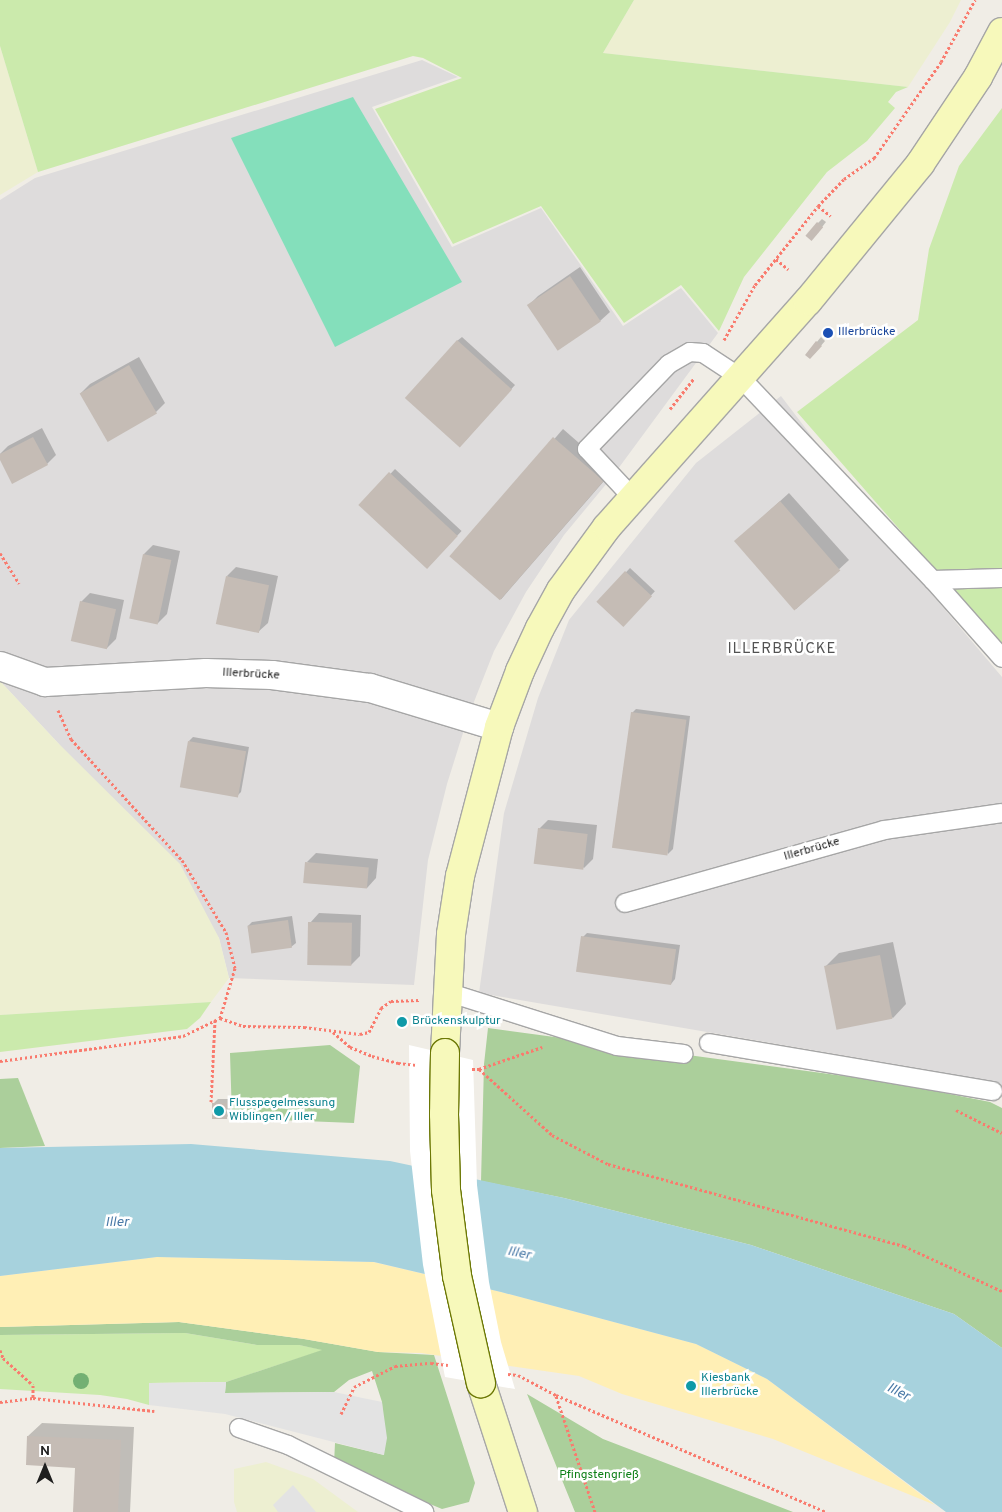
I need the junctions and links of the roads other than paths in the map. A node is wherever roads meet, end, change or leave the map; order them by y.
1 (1002, 32) edge
2 (741, 378) junction
3 (633, 498) junction
4 (1002, 578) edge
5 (933, 580) junction
6 (1002, 658) edge
7 (0, 666) edge
8 (499, 727) junction
9 (1002, 813) edge
10 (625, 903) dead end
11 (447, 992) junction
12 (709, 1043) dead end
13 (684, 1054) dead end
14 (993, 1091) dead end
15 (239, 1428) dead end
16 (424, 1512) edge
17 (523, 1512) edge

1 - 2 main road
2 - 3 main road
2 - 3 lane
2 - 5 lane
3 - 8 main road
4 - 5 lane
5 - 6 lane
7 - 8 street, Illerbrücke
8 - 11 main road
9 - 10 lane, Illerbrücke
11 - 13 lane
11 - 17 main road, bridge
12 - 14 lane
15 - 16 lane

